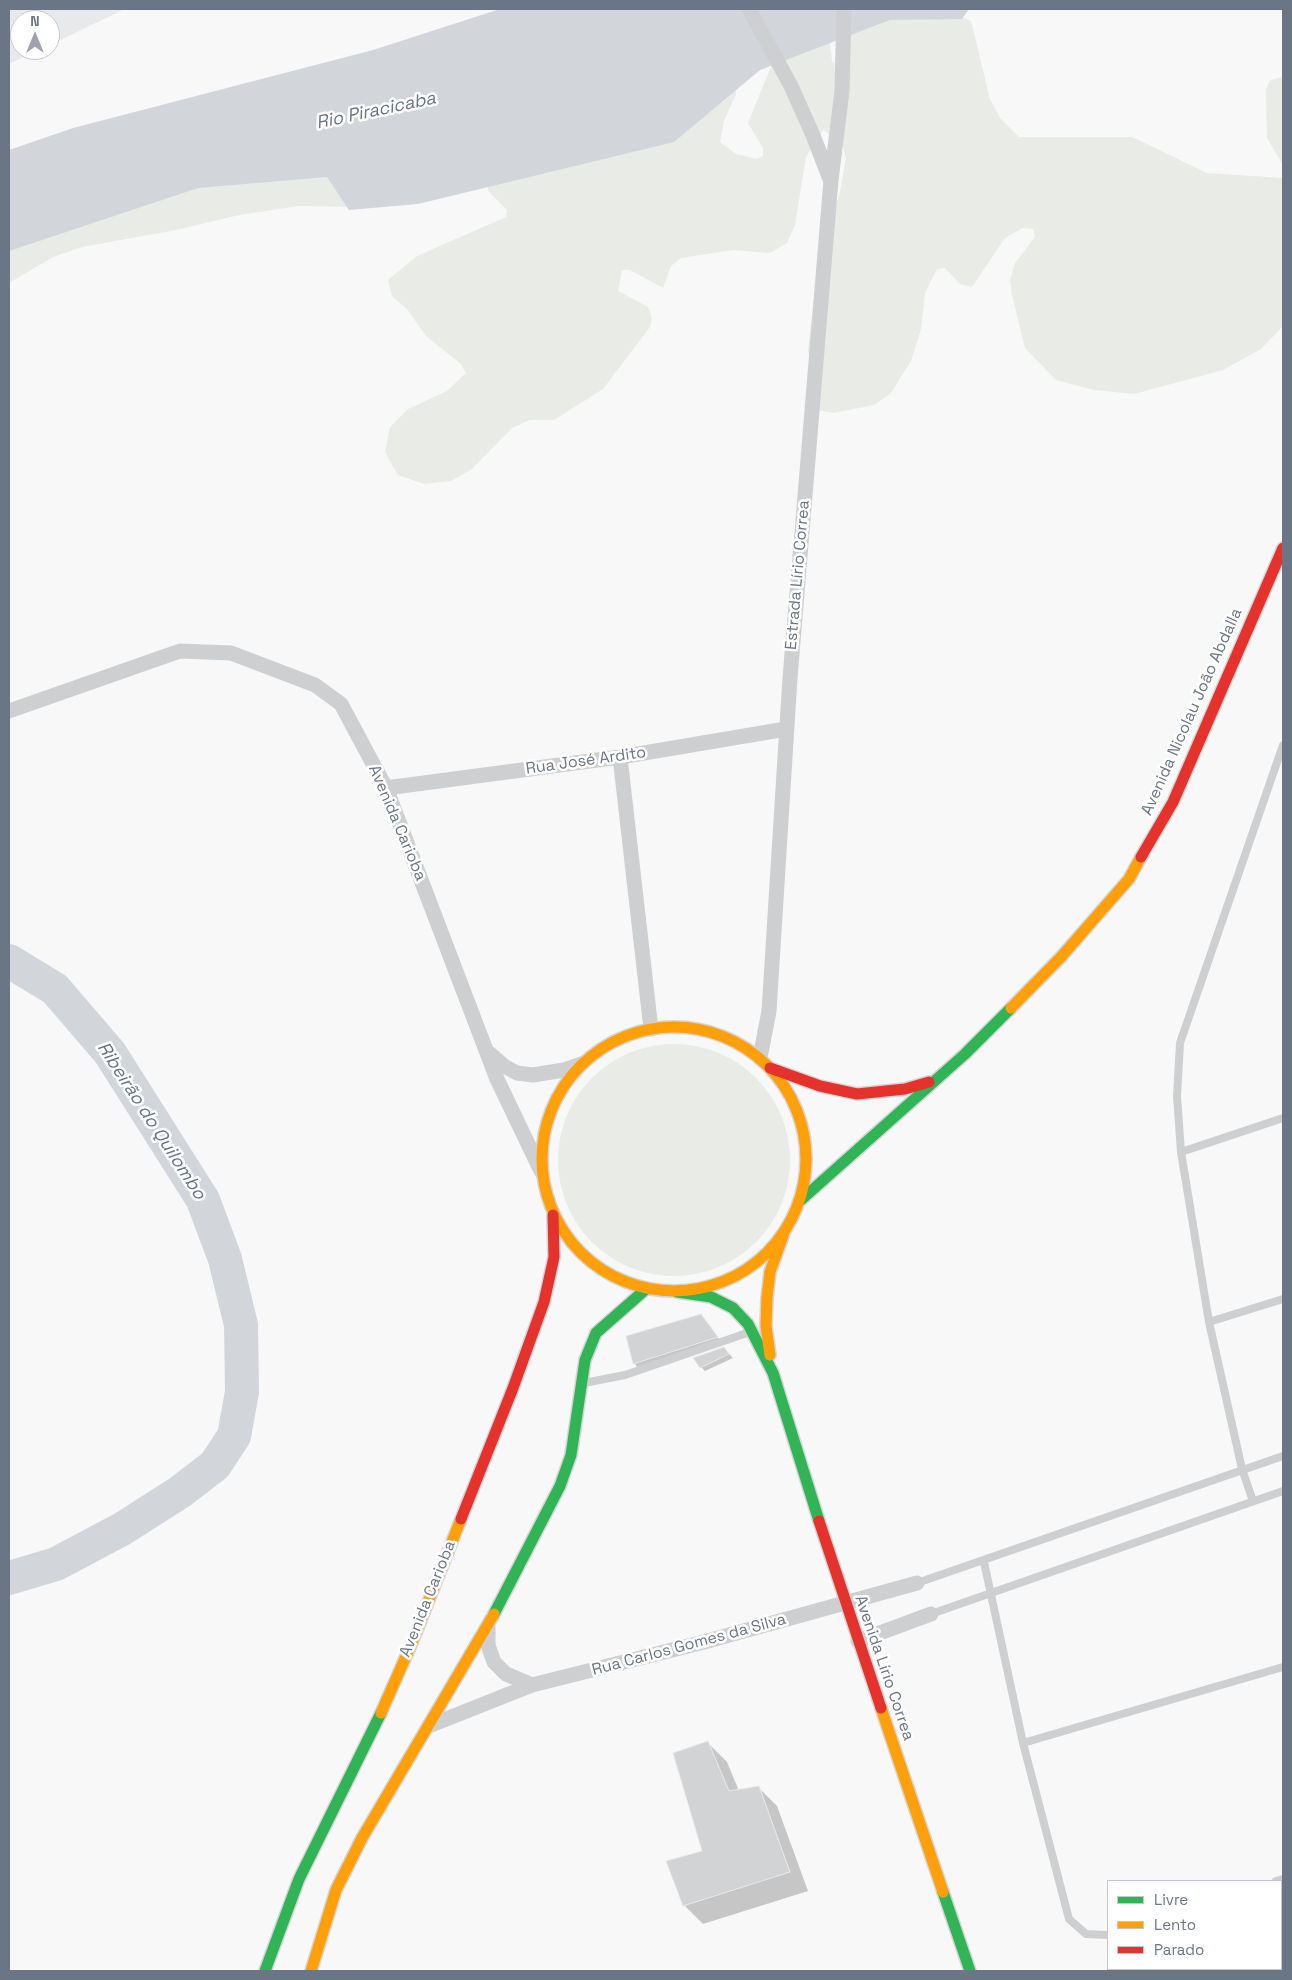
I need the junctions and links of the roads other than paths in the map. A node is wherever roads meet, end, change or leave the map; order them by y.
1 (749, 9) edge
2 (844, 9) edge
3 (831, 180) junction
4 (1283, 548) edge
5 (9, 711) edge
6 (786, 729) junction
7 (1283, 745) edge
8 (620, 757) junction
9 (386, 788) junction
10 (650, 1029) junction
11 (487, 1052) junction
12 (765, 1063) junction
13 (581, 1064) junction
14 (935, 1079) junction
15 (1283, 1118) edge
16 (1181, 1152) junction
17 (541, 1171) junction
18 (801, 1200) junction
19 (553, 1215) junction
20 (783, 1236) junction
21 (646, 1289) junction
22 (677, 1292) junction
23 (1283, 1299) edge
24 (1208, 1322) junction
25 (752, 1331) junction
26 (772, 1373) junction
27 (582, 1384) junction
28 (1283, 1456) edge
29 (1242, 1468) junction
30 (1283, 1491) edge
31 (1253, 1501) junction
32 (984, 1562) junction
33 (917, 1584) joint
34 (990, 1592) junction
35 (845, 1604) junction
36 (931, 1614) joint
37 (488, 1626) junction
38 (858, 1641) junction
39 (1283, 1667) edge
40 (532, 1685) junction
41 (431, 1725) junction
42 (1023, 1743) junction
43 (1107, 1935) edge
44 (265, 1971) edge
45 (311, 1971) edge
46 (970, 1971) edge

1 - 3 street
2 - 3 street, Estrada Lírio Correa
3 - 6 street, Estrada Lírio Correa
4 - 14 main road, Avenida Nicolau João Abdalla
5 - 9 street, Avenida Carioba
6 - 8 street, Rua José Ardito
6 - 12 street, Estrada Lírio Correa
7 - 16 lane
8 - 9 street, Rua José Ardito
8 - 10 street
9 - 11 street, Avenida Carioba
10 - 12 main road
10 - 13 main road
11 - 13 street
11 - 17 street, Avenida Carioba
12 - 14 main road, Avenida Nicolau João Abdalla
12 - 18 main road
13 - 17 main road
14 - 18 main road, Avenida Nicolau João Abdalla
15 - 16 lane
16 - 24 lane
17 - 19 main road
18 - 20 main road
19 - 21 main road
19 - 44 main road, Avenida Carioba
20 - 22 main road
20 - 26 main road, Avenida Lírio Correa
21 - 22 main road
21 - 27 main road
22 - 25 main road, Avenida Lírio Correa
23 - 24 lane
24 - 29 lane
25 - 26 main road, Avenida Lírio Correa
25 - 27 lane
26 - 35 main road, Avenida Lírio Correa
27 - 37 main road
28 - 29 lane
29 - 31 lane
29 - 32 lane
30 - 31 lane
31 - 34 lane
32 - 33 lane
32 - 34 lane
33 - 35 street, Rua Carlos Gomes da Silva
34 - 36 lane
34 - 42 lane
35 - 38 main road, Avenida Lírio Correa
35 - 40 street, Rua Carlos Gomes da Silva
36 - 38 street
37 - 40 street
37 - 41 main road
38 - 46 main road, Avenida Lírio Correa
39 - 42 lane
40 - 41 street, Rua Carlos Gomes da Silva
41 - 45 main road
42 - 43 lane

